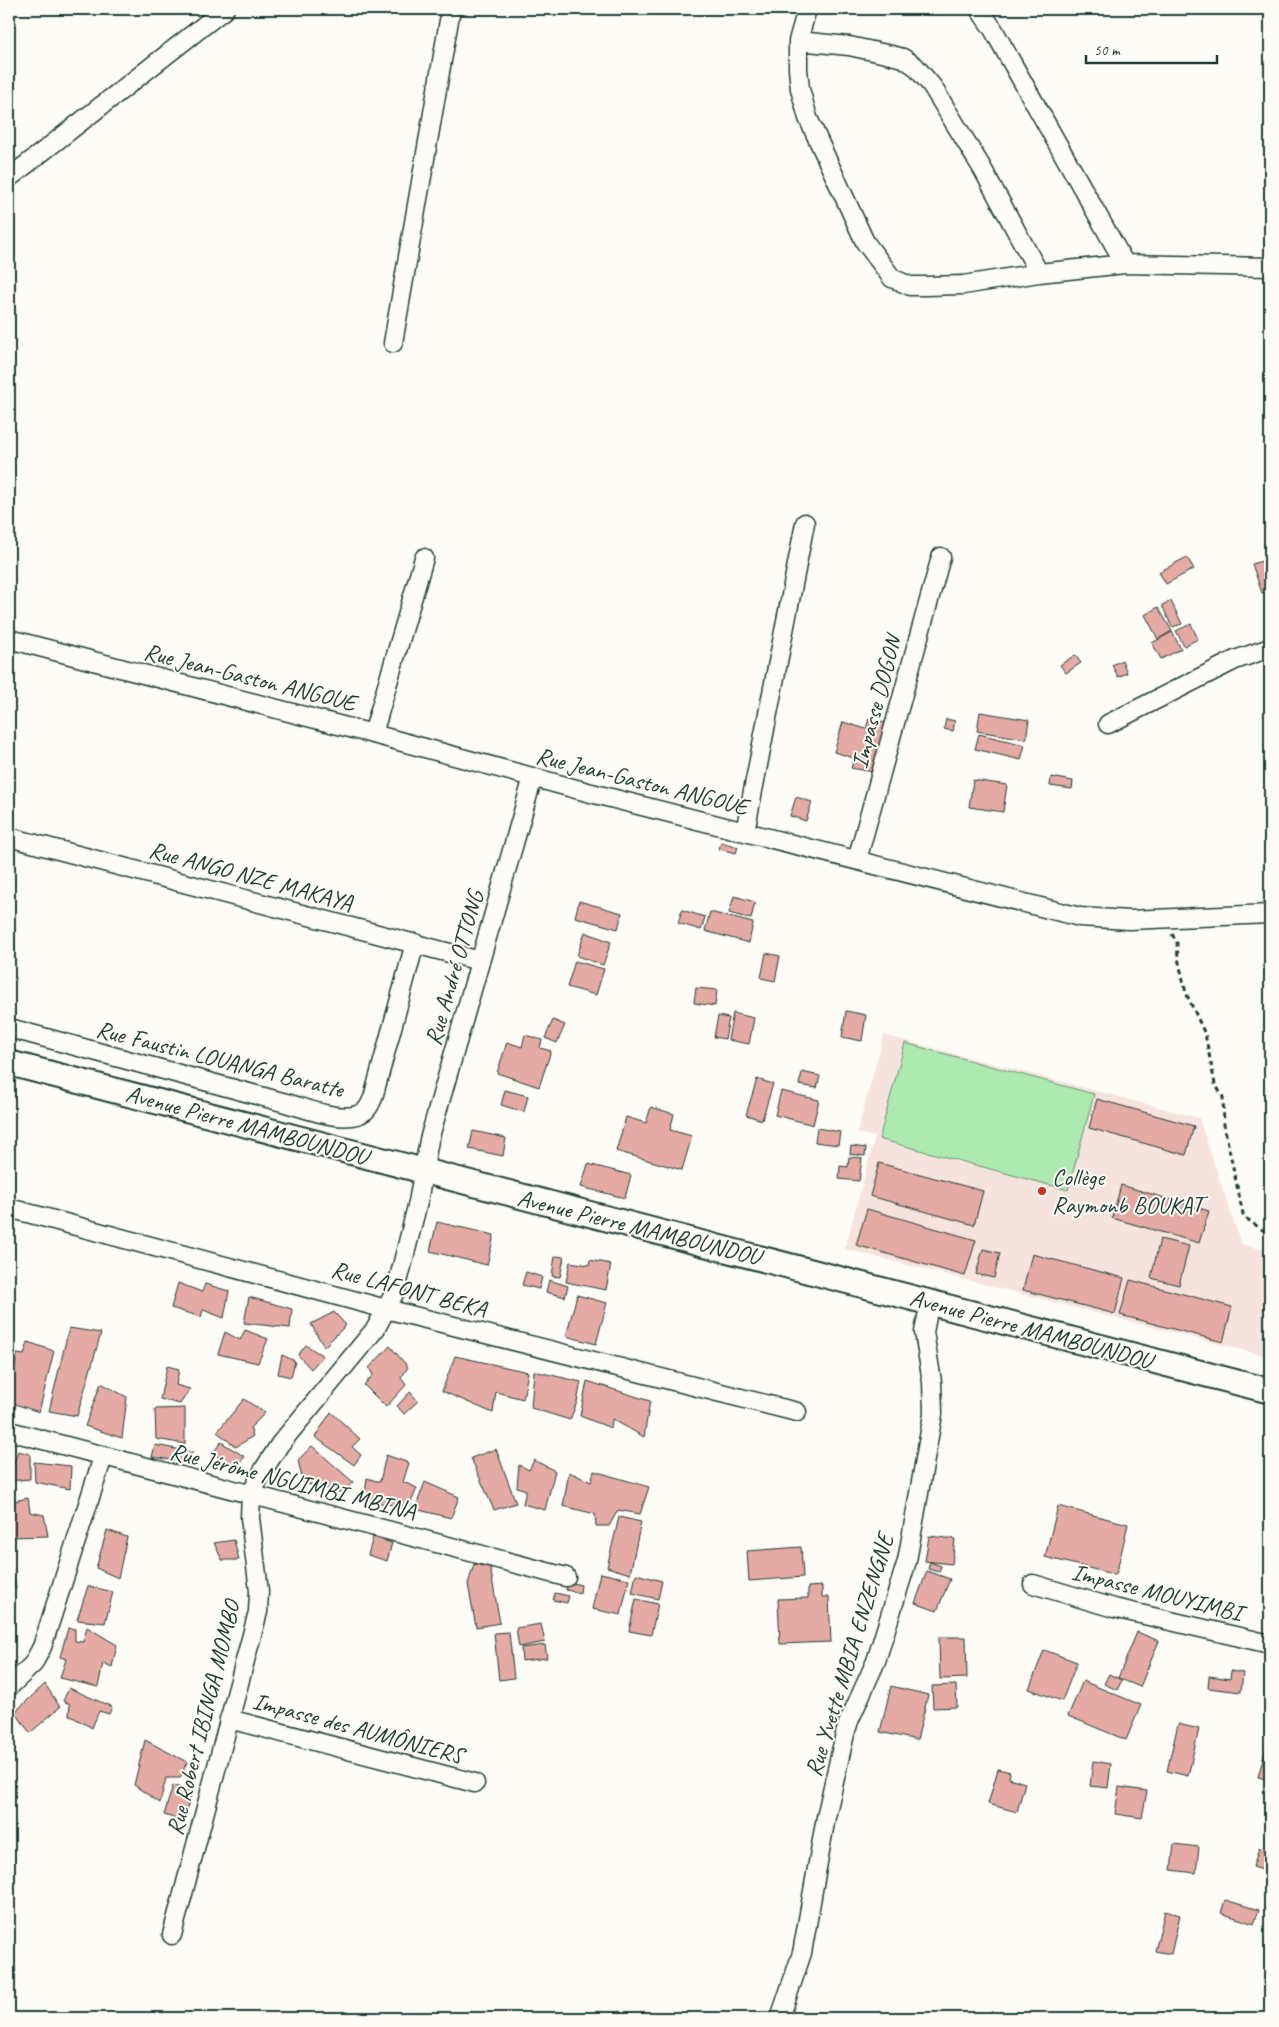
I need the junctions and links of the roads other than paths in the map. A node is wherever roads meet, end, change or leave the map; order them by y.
1 (225, 9) edge
2 (452, 9) edge
3 (807, 9) edge
4 (979, 9) edge
5 (798, 41) junction
6 (9, 178) edge
7 (1125, 264) junction
8 (1270, 267) edge
9 (1039, 273) junction
10 (392, 343) dead end
11 (805, 523) dead end
12 (941, 557) dead end
13 (424, 558) dead end
14 (9, 639) edge
15 (1270, 648) edge
16 (1108, 724) dead end
17 (373, 734) junction
18 (533, 777) junction
19 (745, 832) junction
20 (9, 837) edge
21 (857, 860) junction
22 (1270, 914) edge
23 (415, 943) junction
24 (480, 961) junction
25 (9, 1028) edge
26 (9, 1063) edge
27 (423, 1171) junction
28 (9, 1208) edge
29 (930, 1302) junction
30 (386, 1309) junction
31 (1270, 1391) edge
32 (797, 1412) dead end
33 (9, 1431) edge
34 (103, 1457) junction
35 (251, 1494) junction
36 (566, 1576) dead end
37 (1033, 1584) dead end
38 (1270, 1644) edge
39 (9, 1687) edge
40 (229, 1719) junction
41 (475, 1783) dead end
42 (172, 1934) dead end
43 (780, 2018) edge

1 - 6 street
2 - 10 street
3 - 5 street
4 - 7 street
5 - 9 street
5 - 9 street
7 - 8 street
7 - 9 street
11 - 19 street
12 - 21 street, Impasse DOGON
13 - 17 street
14 - 17 street, Rue Jean-Gaston ANGOUE
15 - 16 street
17 - 18 street, Rue Jean-Gaston ANGOUE
18 - 19 street, Rue Jean-Gaston ANGOUE
18 - 24 street, Rue André OTTONG
19 - 21 street, Rue Jean-Gaston ANGOUE
20 - 23 street, Rue ANGO NZE MAKAYA
21 - 22 street, Rue Jean-Gaston ANGOUE
23 - 24 street, Rue ANGO NZE MAKAYA
23 - 25 street, Rue Faustin LOUANGA Baratte
24 - 27 street, Rue André OTTONG
26 - 27 street, Avenue Pierre MAMBOUNDOU
27 - 29 street, Avenue Pierre MAMBOUNDOU
27 - 30 street, Rue Robert IBINGA MOMBO
28 - 30 street, Rue LAFONT BEKA
29 - 31 street, Avenue Pierre MAMBOUNDOU
29 - 43 street, Rue Yvette MBIA ENZENGNE
30 - 32 street, Rue LAFONT BEKA
30 - 35 street, Rue Robert IBINGA MOMBO
33 - 34 street, Rue Jérôme NGUIMBI MBINA
34 - 35 street, Rue Jérôme NGUIMBI MBINA
34 - 39 street
35 - 36 street, Rue Jérôme NGUIMBI MBINA
35 - 40 street, Rue Robert IBINGA MOMBO
37 - 38 street, Impasse MOUYIMBI
40 - 41 street, Impasse des AUMÔNIERS
40 - 42 street, Rue Robert IBINGA MOMBO

